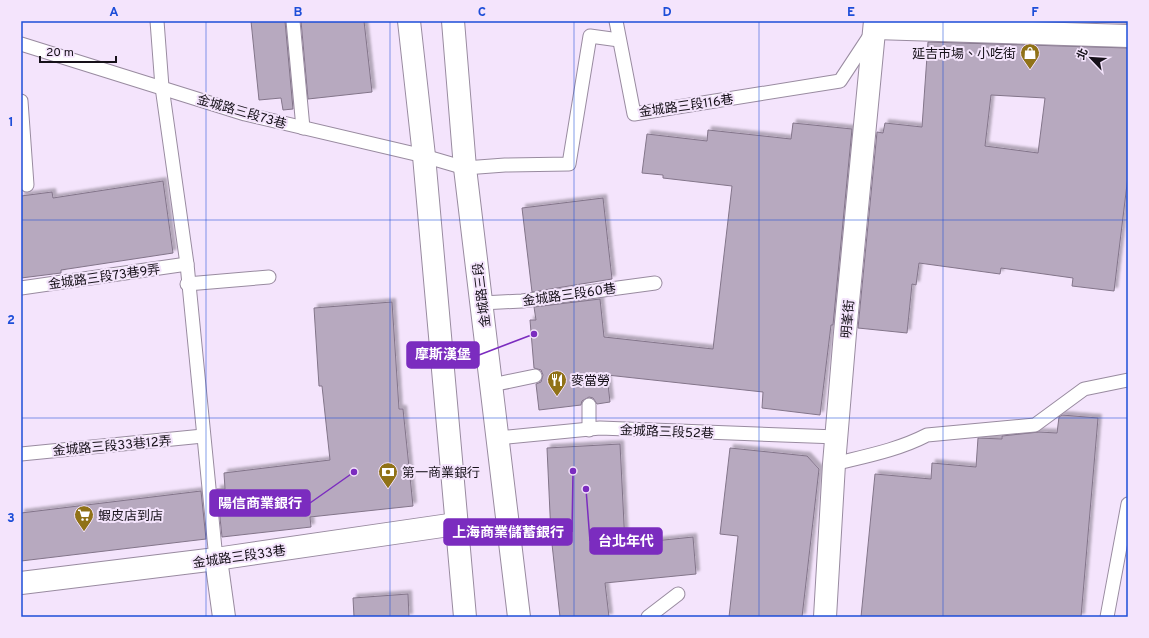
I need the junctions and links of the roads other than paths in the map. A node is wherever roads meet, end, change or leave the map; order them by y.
1 (157, 21) edge
2 (293, 21) edge
3 (409, 21) edge
4 (453, 21) edge
5 (616, 21) edge
6 (875, 24) edge
7 (1128, 36) edge
8 (619, 40) junction
9 (21, 44) edge
10 (162, 87) junction
11 (21, 101) edge
12 (303, 128) junction
13 (424, 156) junction
14 (465, 168) junction
15 (27, 186) dead end
16 (187, 264) junction
17 (269, 277) dead end
18 (655, 283) dead end
19 (188, 284) junction
20 (21, 288) edge
21 (482, 303) junction
22 (535, 376) dead end
23 (1128, 380) edge
24 (492, 385) junction
25 (589, 404) dead end
26 (589, 430) junction
27 (203, 436) junction
28 (837, 437) junction
29 (498, 438) junction
30 (21, 454) edge
31 (834, 464) junction
32 (1128, 504) edge
33 (456, 524) junction
34 (216, 559) junction
35 (21, 583) edge
36 (678, 594) dead end
37 (224, 617) edge
38 (465, 617) edge
39 (519, 617) edge
40 (648, 617) edge
41 (825, 617) edge
42 (1107, 617) edge

1 - 10 lane
2 - 12 lane
3 - 13 street
4 - 14 street, 金城路三段
5 - 8 lane
6 - 7 street
6 - 8 lane, 金城路三段116巷
6 - 28 street, 明峯街
8 - 14 lane
9 - 10 lane, 金城路三段73巷
10 - 12 lane, 金城路三段73巷
10 - 16 lane
11 - 15 lane
12 - 13 lane, 金城路三段73巷
13 - 14 lane, 金城路三段73巷
13 - 33 street
14 - 21 street, 金城路三段
16 - 19 lane
16 - 20 lane, 金城路三段73巷9弄
17 - 19 lane
18 - 21 lane, 金城路三段60巷
19 - 27 lane
21 - 24 street, 金城路三段
22 - 24 lane
23 - 31 lane
24 - 29 street, 金城路三段
25 - 26 lane
26 - 28 lane, 金城路三段52巷
26 - 29 lane, 金城路三段52巷
27 - 30 lane, 金城路三段33巷12弄
27 - 34 lane
28 - 31 street, 明峯街
29 - 39 street, 金城路三段
31 - 41 street, 明峯街
32 - 42 lane
33 - 34 street, 金城路三段33巷
33 - 38 street
34 - 35 street, 金城路三段33巷
34 - 37 street
36 - 40 lane

